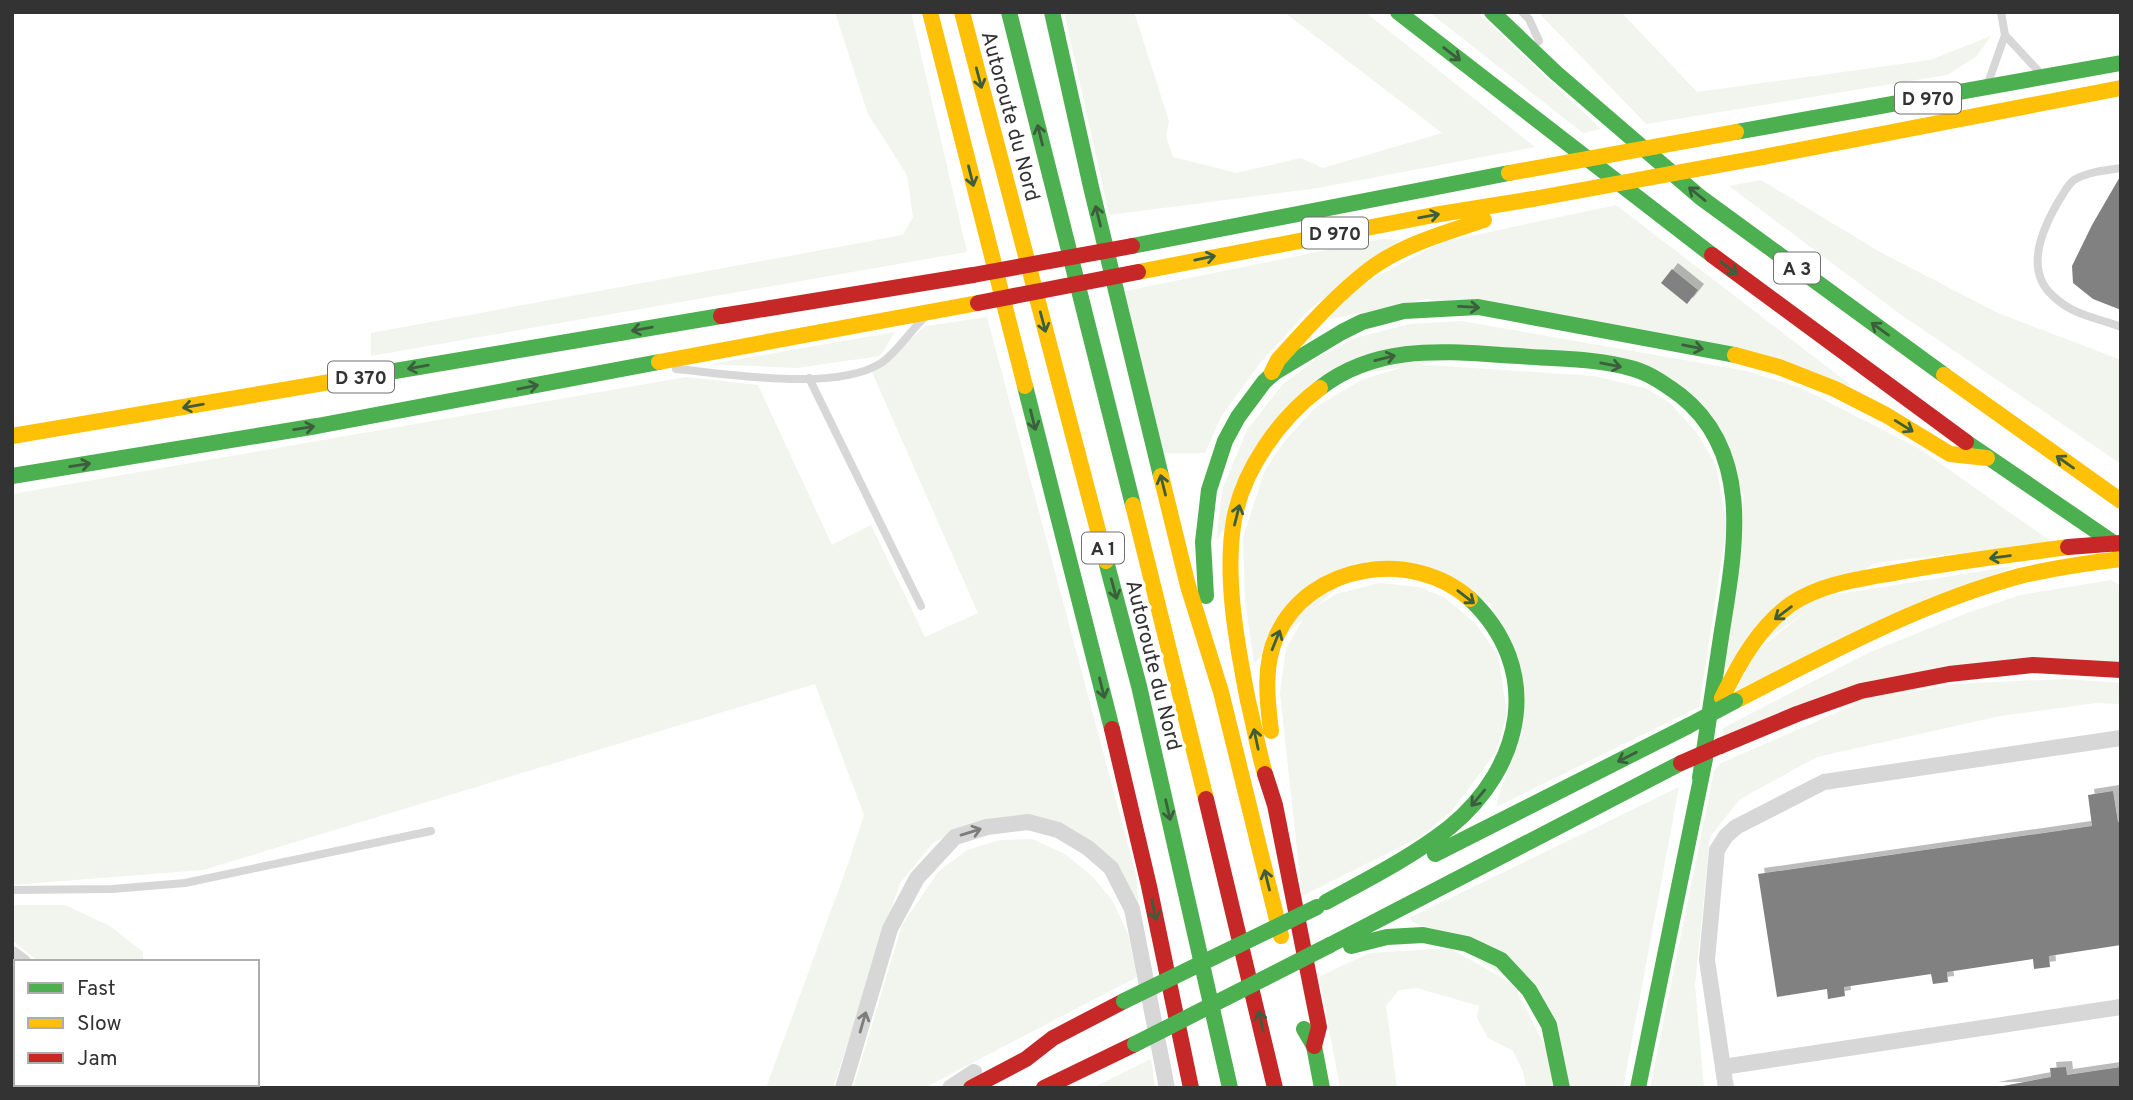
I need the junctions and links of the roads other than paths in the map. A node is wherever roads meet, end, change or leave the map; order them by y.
1 (930, 12) edge
2 (962, 12) edge
3 (1009, 12) edge
4 (1052, 12) edge
5 (1398, 12) edge
6 (1492, 12) edge
7 (1522, 12) edge
8 (2001, 12) edge
9 (2005, 35) junction
10 (2121, 62) edge
11 (1552, 69) junction
12 (2044, 77) junction
13 (1987, 87) junction
14 (2121, 88) edge
15 (2121, 168) edge
16 (1532, 199) junction
17 (930, 312) junction
18 (709, 318) joint
19 (2121, 327) edge
20 (725, 350) joint
21 (639, 366) junction
22 (1270, 375) junction
23 (809, 378) junction
24 (12, 436) edge
25 (1987, 458) junction
26 (12, 478) edge
27 (2121, 501) edge
28 (2121, 545) edge
29 (2121, 559) edge
30 (921, 606) dead end
31 (2121, 670) edge
32 (1221, 692) junction
33 (2121, 738) edge
34 (1700, 778) junction
35 (1275, 805) junction
36 (431, 831) dead end
37 (12, 890) edge
38 (1321, 905) junction
39 (1330, 945) junction
40 (1291, 976) dead end
41 (2121, 1007) edge
42 (1301, 1016) dead end
43 (1053, 1038) junction
44 (1314, 1046) junction
45 (1723, 1067) junction
46 (843, 1088) edge
47 (950, 1088) edge
48 (971, 1088) edge
49 (1044, 1088) edge
50 (1167, 1088) edge
51 (1191, 1088) edge
52 (1230, 1088) edge
53 (1275, 1088) edge
54 (1322, 1088) edge
55 (1562, 1088) edge
56 (1638, 1088) edge
57 (1726, 1088) edge

1 -> 51 main road
2 -> 52 main road, Autoroute du Nord / A 1
53 -> 3 main road, Autoroute du Nord / A 1
32 -> 4 main road
5 -> 25 main road, A 3
6 - 11 main road, A 3
7 - 11 lane
8 - 9 lane
9 - 12 lane
9 - 13 lane
10 - 12 main road, D 970
27 -> 11 main road, A 3
12 - 13 main road, D 970
13 - 18 main road, D 970, bridge
14 - 16 main road, D 970, bridge
15 - 19 lane
17 -> 16 main road, D 970, bridge
16 - 22 main road
17 - 20 main road, D 970
17 - 23 lane
18 -> 24 main road, D 370
20 - 21 main road, D 370
21 - 23 lane
26 -> 21 main road, D 370
22 -> 25 main road
22 - 32 main road
23 - 30 lane
25 - 28 main road, A 3
28 -> 34 main road, bridge
29 -> 38 main road, bridge
31 - 39 main road, bridge
40 -> 32 main road
33 - 45 street
35 -> 34 main road
34 - 56 main road
35 -> 38 main road
35 - 44 main road
36 - 37 lane
38 - 43 main road, bridge
39 - 49 main road, bridge
39 - 55 main road
41 - 45 street
42 - 44 main road
43 - 47 street
43 - 48 main road
44 - 54 main road
45 - 57 street
46 -> 50 street

